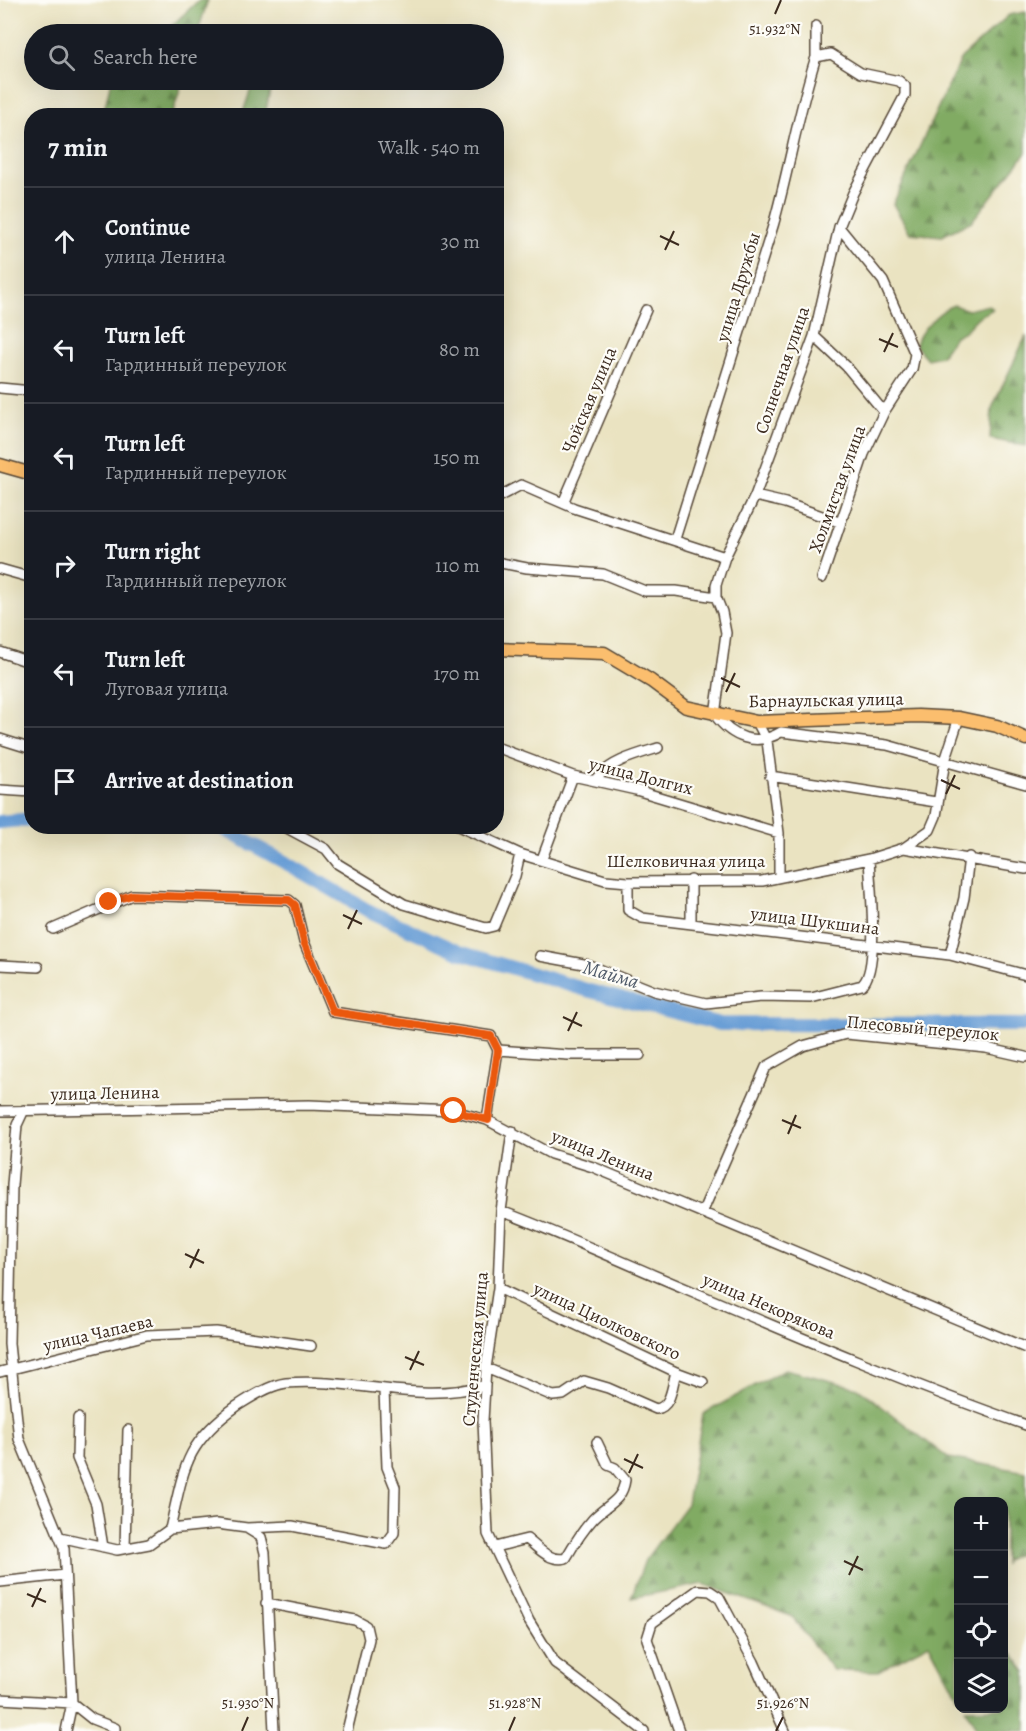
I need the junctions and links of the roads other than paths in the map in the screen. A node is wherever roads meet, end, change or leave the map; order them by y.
1 (816, 26) dead end
2 (816, 57) junction
3 (839, 227) junction
4 (646, 310) dead end
5 (814, 336) junction
6 (0, 388) edge
7 (24, 390) edge
8 (884, 412) junction
9 (0, 465) edge
10 (24, 472) edge
11 (504, 494) edge
12 (755, 496) junction
13 (563, 503) junction
14 (839, 522) junction
15 (675, 538) junction
16 (725, 557) junction
17 (504, 564) edge
18 (0, 569) edge
19 (24, 576) edge
20 (822, 578) dead end
21 (716, 597) junction
22 (504, 649) edge
23 (0, 652) edge
24 (24, 660) edge
25 (715, 715) junction
26 (959, 718) junction
27 (757, 722) junction
28 (0, 739) edge
29 (1026, 740) edge
30 (767, 741) junction
31 (24, 746) edge
32 (658, 748) dead end
33 (504, 750) edge
34 (945, 761) junction
35 (573, 776) junction
36 (770, 776) junction
37 (595, 780) junction
38 (1026, 784) edge
39 (0, 790) edge
40 (24, 792) edge
41 (936, 802) junction
42 (778, 833) junction
43 (298, 834) edge
44 (476, 834) edge
45 (904, 848) junction
46 (520, 854) junction
47 (969, 857) junction
48 (542, 859) junction
49 (869, 859) junction
50 (1026, 869) edge
51 (779, 876) junction
52 (691, 880) junction
53 (628, 882) junction
54 (691, 922) junction
55 (53, 929) dead end
56 (873, 945) junction
57 (950, 955) junction
58 (540, 956) dead end
59 (0, 965) edge
60 (38, 967) dead end
61 (1026, 975) edge
62 (498, 1050) junction
63 (640, 1055) dead end
64 (1026, 1057) edge
65 (24, 1110) junction
66 (0, 1111) edge
67 (488, 1120) junction
68 (512, 1131) junction
69 (501, 1211) junction
70 (702, 1213) junction
71 (498, 1288) junction
72 (5, 1291) edge
73 (4, 1345) edge
74 (310, 1346) dead end
75 (1026, 1348) edge
76 (11, 1368) junction
77 (486, 1368) junction
78 (0, 1372) edge
79 (676, 1372) junction
80 (703, 1382) dead end
81 (485, 1385) junction
82 (384, 1390) junction
83 (78, 1418) dead end
84 (1026, 1425) edge
85 (128, 1430) dead end
86 (597, 1442) dead end
87 (247, 1528) junction
88 (170, 1529) junction
89 (60, 1537) junction
90 (103, 1547) junction
91 (495, 1547) junction
92 (125, 1548) junction
93 (65, 1575) junction
94 (0, 1582) edge
95 (266, 1603) junction
96 (0, 1699) edge
97 (72, 1702) junction
98 (66, 1731) edge
99 (115, 1731) edge
100 (274, 1731) edge
101 (346, 1731) edge
102 (644, 1731) edge
103 (679, 1731) edge
104 (785, 1731) edge

1 - 2 street, улица Дружбы
2 - 3 street, Солнечная улица
2 - 15 street, улица Дружбы
3 - 5 street, Солнечная улица
3 - 8 street, Холмистая улица
4 - 13 street, Чойская улица
5 - 8 street
5 - 12 street, Солнечная улица
6 - 7 street
8 - 14 street, Холмистая улица
9 - 10 main road
11 - 13 street
12 - 14 street
12 - 16 street, Солнечная улица
13 - 15 street
14 - 20 street, Холмистая улица
15 - 16 street
16 - 21 street, Солнечная улица
17 - 21 street
18 - 19 street
21 - 25 street, Солнечная улица
22 - 25 main road, Барнаульская улица
23 - 24 street
25 - 27 main road, Барнаульская улица
25 - 30 street
26 - 27 main road, Барнаульская улица
26 - 29 main road, Барнаульская улица
26 - 34 street
27 - 30 street
28 - 31 street
30 - 34 street
30 - 36 street
32 - 37 street
33 - 35 street, улица Долгих
34 - 38 street
34 - 41 street
35 - 37 street, улица Долгих
35 - 48 street
36 - 41 street
36 - 42 street
37 - 42 street, улица Долгих
39 - 40 street
41 - 45 street
42 - 51 street
43 - 46 street
44 - 46 street, Шелковичная улица
45 - 47 street, Шелковичная улица
45 - 49 street, Шелковичная улица
46 - 48 street, Шелковичная улица
47 - 50 street, Шелковичная улица
47 - 57 street
48 - 53 street, Шелковичная улица
49 - 51 street, Шелковичная улица
49 - 56 street
51 - 52 street, Шелковичная улица
52 - 53 street, Шелковичная улица
52 - 54 street
53 - 54 street, улица Шукшина
54 - 56 street, улица Шукшина
55 - 62 street
56 - 57 street, улица Шукшина
56 - 58 street
57 - 61 street, улица Шукшина
59 - 60 street
62 - 63 street
62 - 67 street
64 - 70 street, Плесовый переулок
65 - 66 street, улица Ленина
65 - 67 street, улица Ленина
65 - 72 street
67 - 68 street, улица Ленина
68 - 69 street, Студенческая улица
68 - 70 street, улица Ленина
69 - 71 street, Студенческая улица
69 - 84 street, улица Некорякова
70 - 75 street, улица Ленина
71 - 77 street, Студенческая улица
71 - 79 street, улица Циолковского
72 - 73 street
73 - 76 street
74 - 76 street, улица Чапаева
76 - 78 street, улица Чапаева
76 - 89 street
77 - 79 street
77 - 81 street, Студенческая улица
79 - 80 street, улица Циолковского
81 - 82 street
81 - 91 street, Студенческая улица
82 - 87 street
82 - 88 street
83 - 90 street
85 - 92 street
86 - 91 street
87 - 88 street
87 - 95 street
88 - 92 street
89 - 90 street
89 - 93 street
90 - 92 street
91 - 102 street, Студенческая улица
93 - 94 street
93 - 97 street
95 - 100 street
95 - 101 street
96 - 97 street
97 - 98 street
97 - 99 street
103 - 104 street

